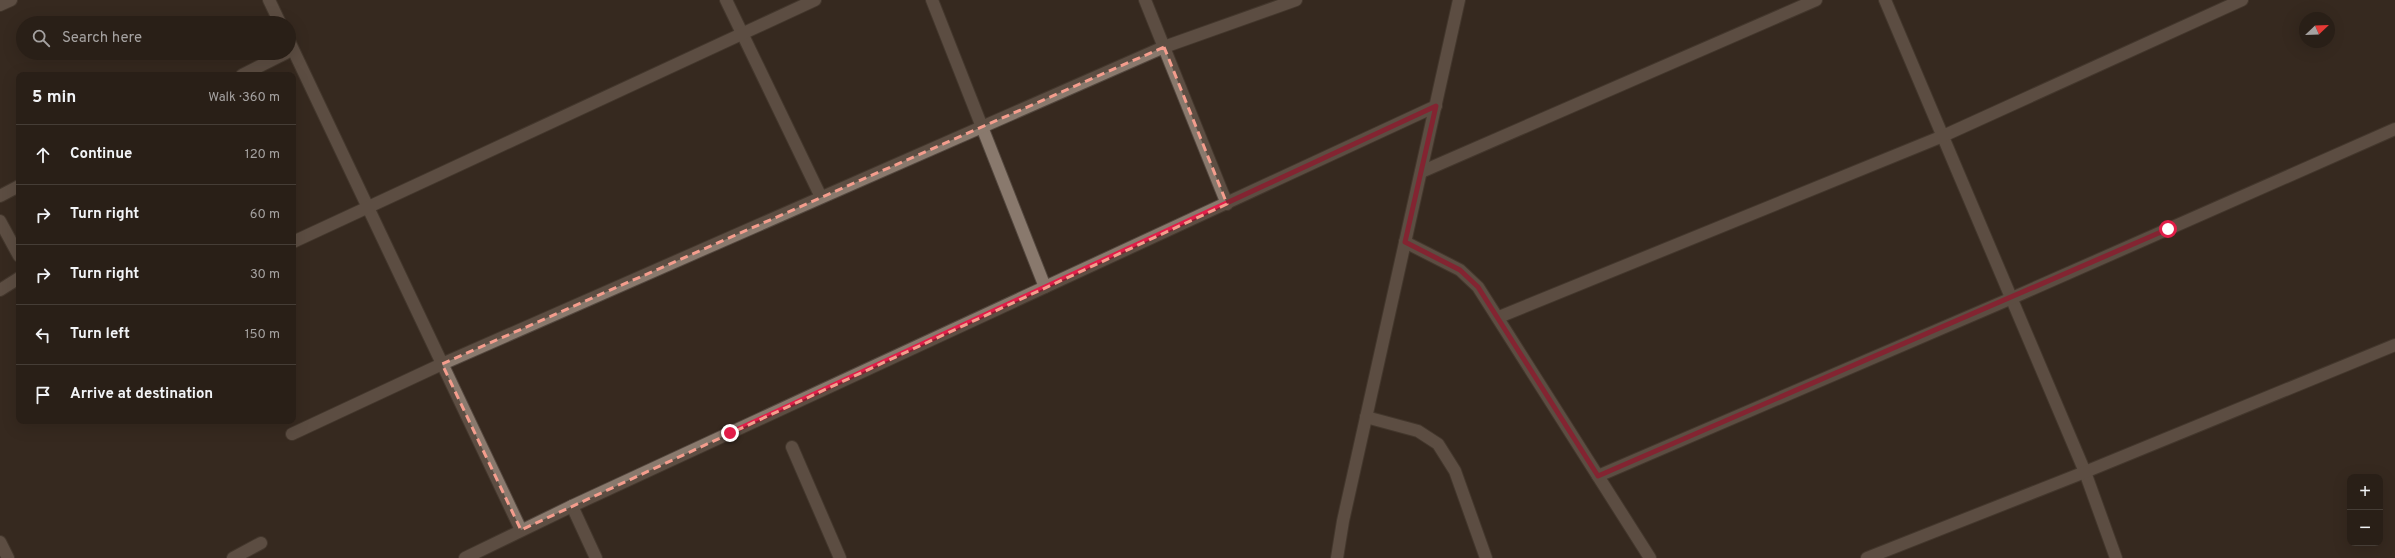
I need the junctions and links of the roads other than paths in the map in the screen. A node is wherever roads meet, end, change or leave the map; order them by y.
1 (11, 0) edge
2 (269, 0) edge
3 (726, 0) edge
4 (815, 0) edge
5 (932, 0) edge
6 (1145, 0) edge
7 (1296, 0) edge
8 (1459, 0) edge
9 (1816, 0) edge
10 (1885, 0) edge
11 (2242, 0) edge
12 (0, 6) edge
13 (277, 16) edge
14 (742, 35) junction
15 (1164, 47) junction
16 (269, 60) edge
17 (294, 60) edge
18 (247, 72) edge
19 (1436, 106) junction
20 (980, 127) junction
21 (2395, 129) edge
22 (1943, 136) junction
23 (1421, 172) junction
24 (16, 188) edge
25 (0, 196) edge
26 (820, 197) junction
27 (1226, 204) junction
28 (367, 207) junction
29 (0, 221) edge
30 (296, 241) edge
31 (1405, 242) junction
32 (16, 250) edge
33 (16, 280) edge
34 (1045, 287) junction
35 (0, 290) edge
36 (2012, 298) junction
37 (1499, 317) junction
38 (2395, 346) edge
39 (442, 364) junction
40 (1366, 417) junction
41 (292, 434) dead end
42 (792, 447) dead end
43 (2085, 472) junction
44 (1598, 476) junction
45 (572, 506) junction
46 (521, 530) junction
47 (0, 542) edge
48 (261, 543) dead end
49 (8, 558) edge
50 (233, 558) edge
51 (465, 558) edge
52 (596, 558) edge
53 (840, 558) edge
54 (1337, 558) edge
55 (1486, 558) edge
56 (1650, 558) edge
57 (1867, 558) edge
58 (2116, 558) edge

1 - 12 street
2 - 13 street
3 - 14 street
4 - 14 street
5 - 20 street
6 - 15 street
7 - 15 street
8 - 19 street
9 - 23 street
10 - 22 street
11 - 22 street
14 - 26 street
14 - 28 street
15 - 20 street
15 - 27 street
16 - 18 street
17 - 28 street
19 - 23 street
19 - 27 street
20 - 26 street
20 - 34 street
21 - 36 street
22 - 36 street
22 - 37 street
23 - 31 street
24 - 25 street
26 - 39 street
27 - 34 street
28 - 30 street
28 - 39 street
29 - 32 street
31 - 37 street
31 - 40 street
33 - 35 street
34 - 45 street
36 - 43 street
36 - 44 street
37 - 44 street
38 - 43 street
39 - 41 street
39 - 46 street
40 - 54 street
40 - 55 street
42 - 53 street
43 - 57 street
43 - 58 street
44 - 56 street
45 - 46 street
45 - 52 street
46 - 51 street
47 - 49 street
48 - 50 street

